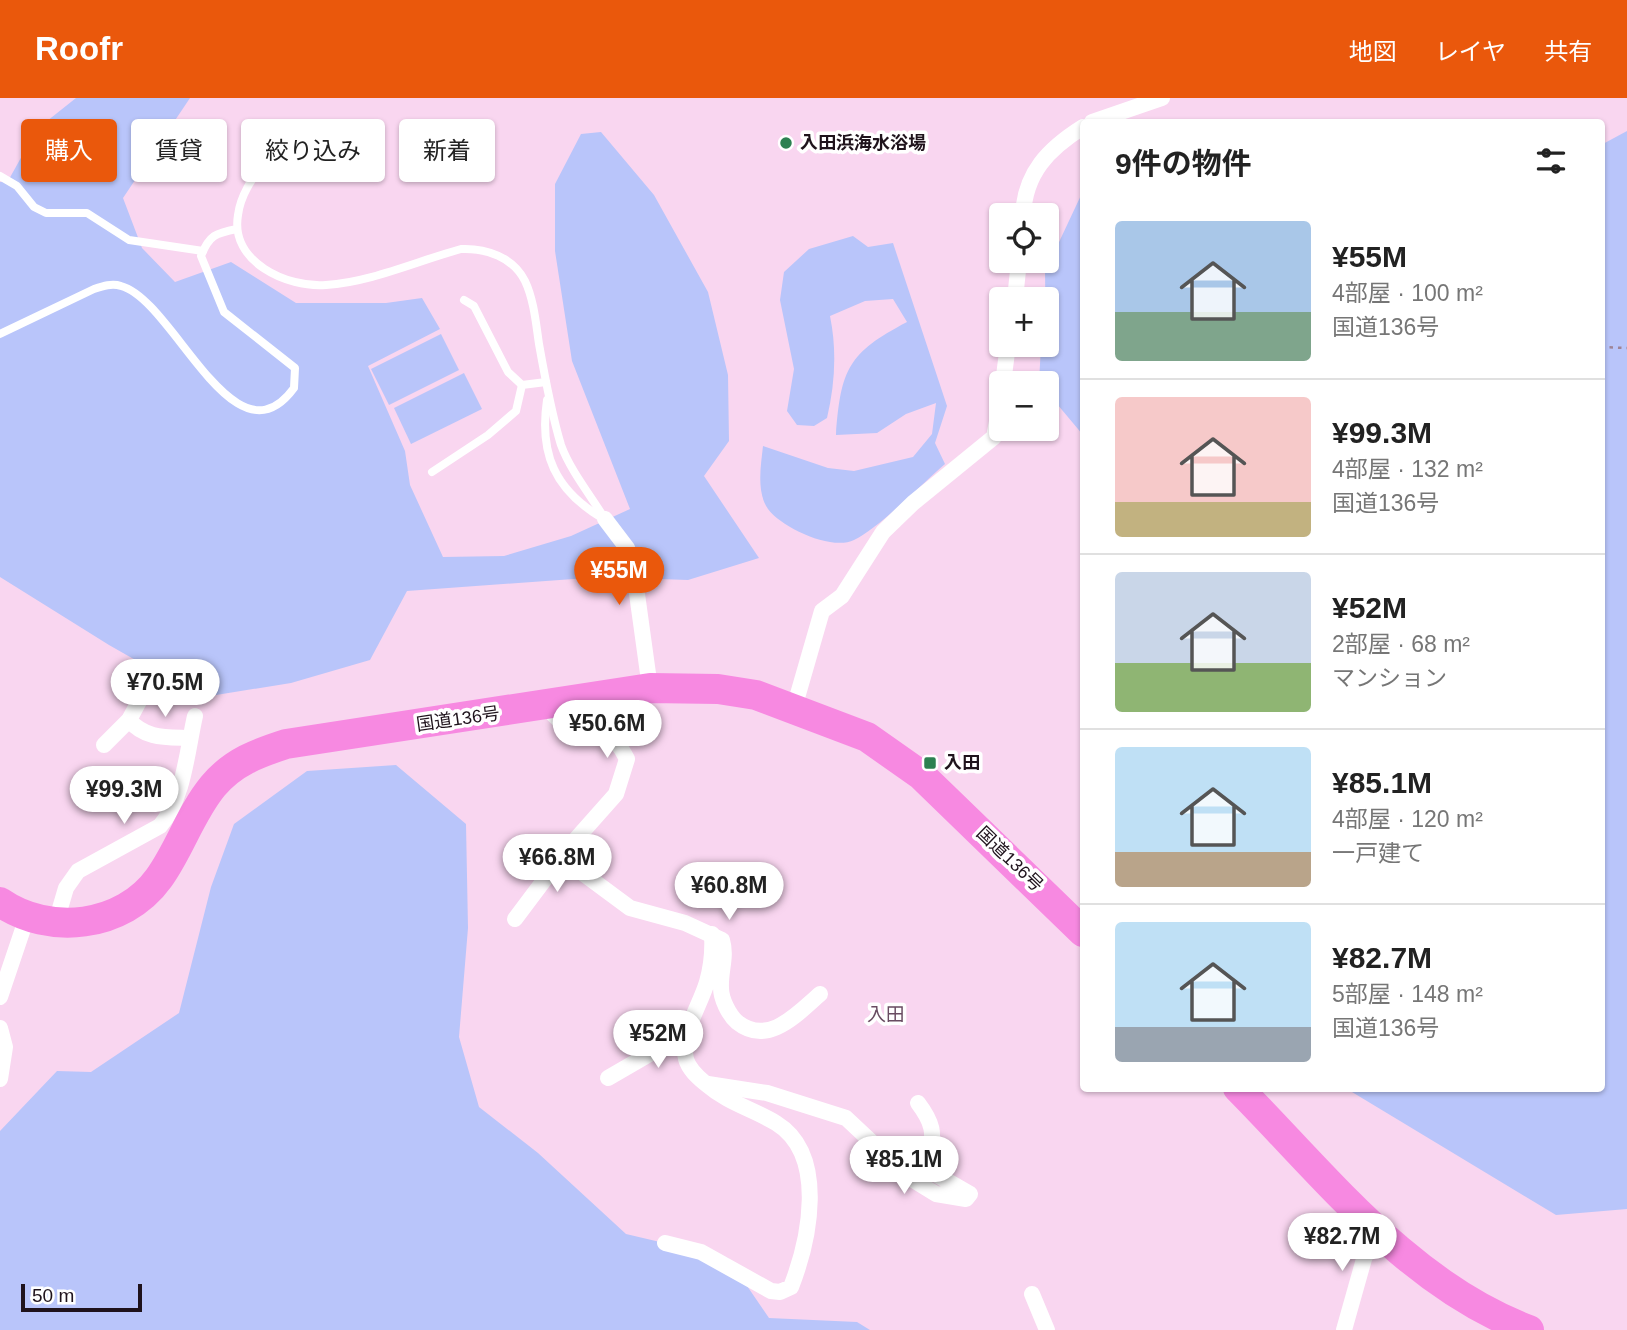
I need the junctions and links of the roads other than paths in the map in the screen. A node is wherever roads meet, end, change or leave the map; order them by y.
1 (1162, 98) edge
2 (1101, 119) edge
3 (1080, 129) edge
4 (0, 176) edge
5 (251, 182) edge
6 (1025, 203) edge
7 (237, 229) junction
8 (203, 251) junction
9 (464, 300) dead end
10 (0, 334) edge
11 (546, 382) junction
12 (522, 385) junction
13 (548, 394) junction
14 (989, 441) edge
15 (432, 472) dead end
16 (605, 519) junction
17 (650, 688) junction
18 (143, 694) dead end
19 (545, 706) junction
20 (794, 708) junction
21 (195, 716) dead end
22 (129, 720) junction
23 (190, 738) junction
24 (104, 745) dead end
25 (569, 847) junction
26 (0, 902) edge
27 (42, 919) junction
28 (515, 919) dead end
29 (1080, 929) edge
30 (712, 934) junction
31 (4, 974) edge
32 (820, 994) dead end
33 (0, 996) edge
34 (0, 1028) edge
35 (689, 1031) junction
36 (608, 1078) dead end
37 (0, 1079) edge
38 (706, 1084) junction
39 (1242, 1092) edge
40 (918, 1103) dead end
41 (1377, 1231) junction
42 (666, 1243) dead end
43 (1032, 1294) dead end
44 (1047, 1330) edge
45 (1344, 1330) edge
46 (1529, 1330) edge

1 - 2 street
3 - 6 street
4 - 8 lane
5 - 7 lane
7 - 8 lane
7 - 11 lane
8 - 10 lane
9 - 12 lane
11 - 12 lane
11 - 13 lane
12 - 15 lane
13 - 16 lane
13 - 16 lane
14 - 20 street
16 - 17 street
17 - 19 highway, 国道136号
17 - 20 highway, 国道136号
18 - 22 street
19 - 25 street
19 - 27 highway, 国道136号
20 - 29 highway, 国道136号
21 - 23 street
22 - 23 street
22 - 24 street
23 - 27 street
25 - 28 street
25 - 30 street
26 - 27 highway
27 - 31 street
30 - 32 street
30 - 35 street
31 - 33 street
34 - 37 street
35 - 36 street
35 - 38 street
38 - 40 street
38 - 42 street
39 - 41 highway
41 - 45 street
41 - 46 highway
43 - 44 street

